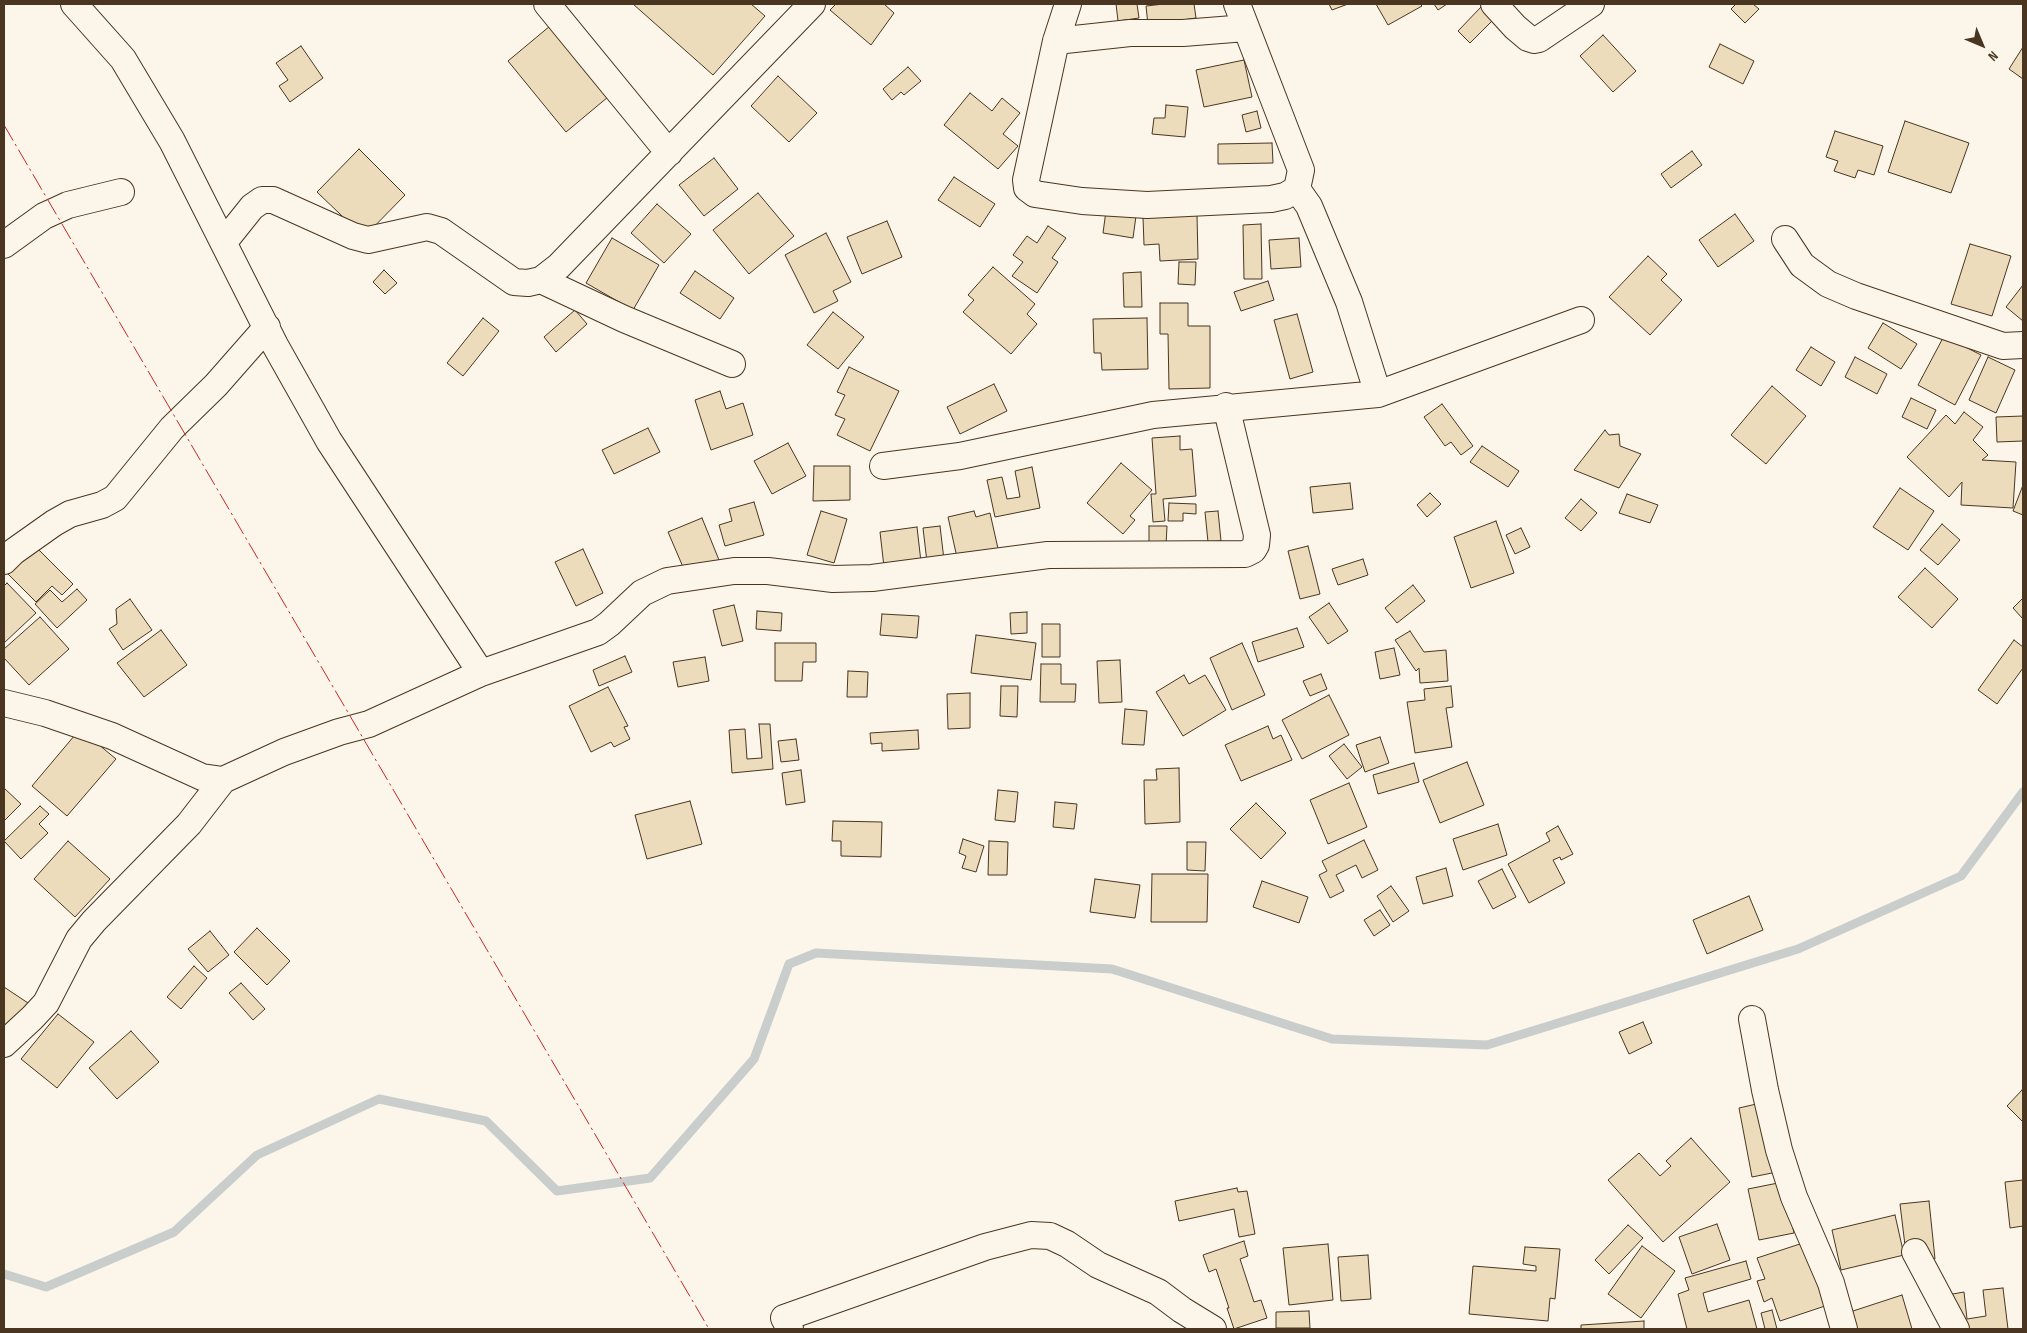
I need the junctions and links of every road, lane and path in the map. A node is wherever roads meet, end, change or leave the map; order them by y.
1 (74, 4) edge
2 (547, 4) edge
3 (812, 4) edge
4 (1068, 4) edge
5 (1237, 4) edge
6 (1494, 4) edge
7 (1590, 4) edge
8 (1246, 28) junction
9 (1056, 41) junction
10 (669, 153) junction
11 (1297, 188) junction
12 (122, 192) dead end
13 (1785, 239) dead end
14 (224, 242) junction
15 (4, 245) edge
16 (541, 280) junction
17 (1581, 320) dead end
18 (267, 327) junction
19 (2023, 345) edge
20 (732, 364) dead end
21 (1378, 394) junction
22 (1226, 406) junction
23 (883, 466) dead end
24 (4, 561) edge
25 (481, 673) junction
26 (4, 703) edge
27 (223, 780) junction
28 (1752, 1019) dead end
29 (4, 1044) edge
30 (1915, 1252) dead end
31 (790, 1329) edge
32 (1214, 1329) edge
33 (1844, 1329) edge
34 (1956, 1329) edge

1 - 14 street
2 - 10 street
3 - 10 street
4 - 9 street
5 - 8 street
6 - 7 street
8 - 9 street
8 - 11 street
9 - 11 street
10 - 16 street
11 - 21 street
12 - 15 street
13 - 19 street
14 - 16 street
14 - 18 street
16 - 20 street
17 - 21 street
18 - 24 street
18 - 25 street
21 - 22 street
22 - 23 street
22 - 25 street
25 - 27 street
26 - 27 street
27 - 29 street
28 - 33 street
30 - 34 street
31 - 32 street

